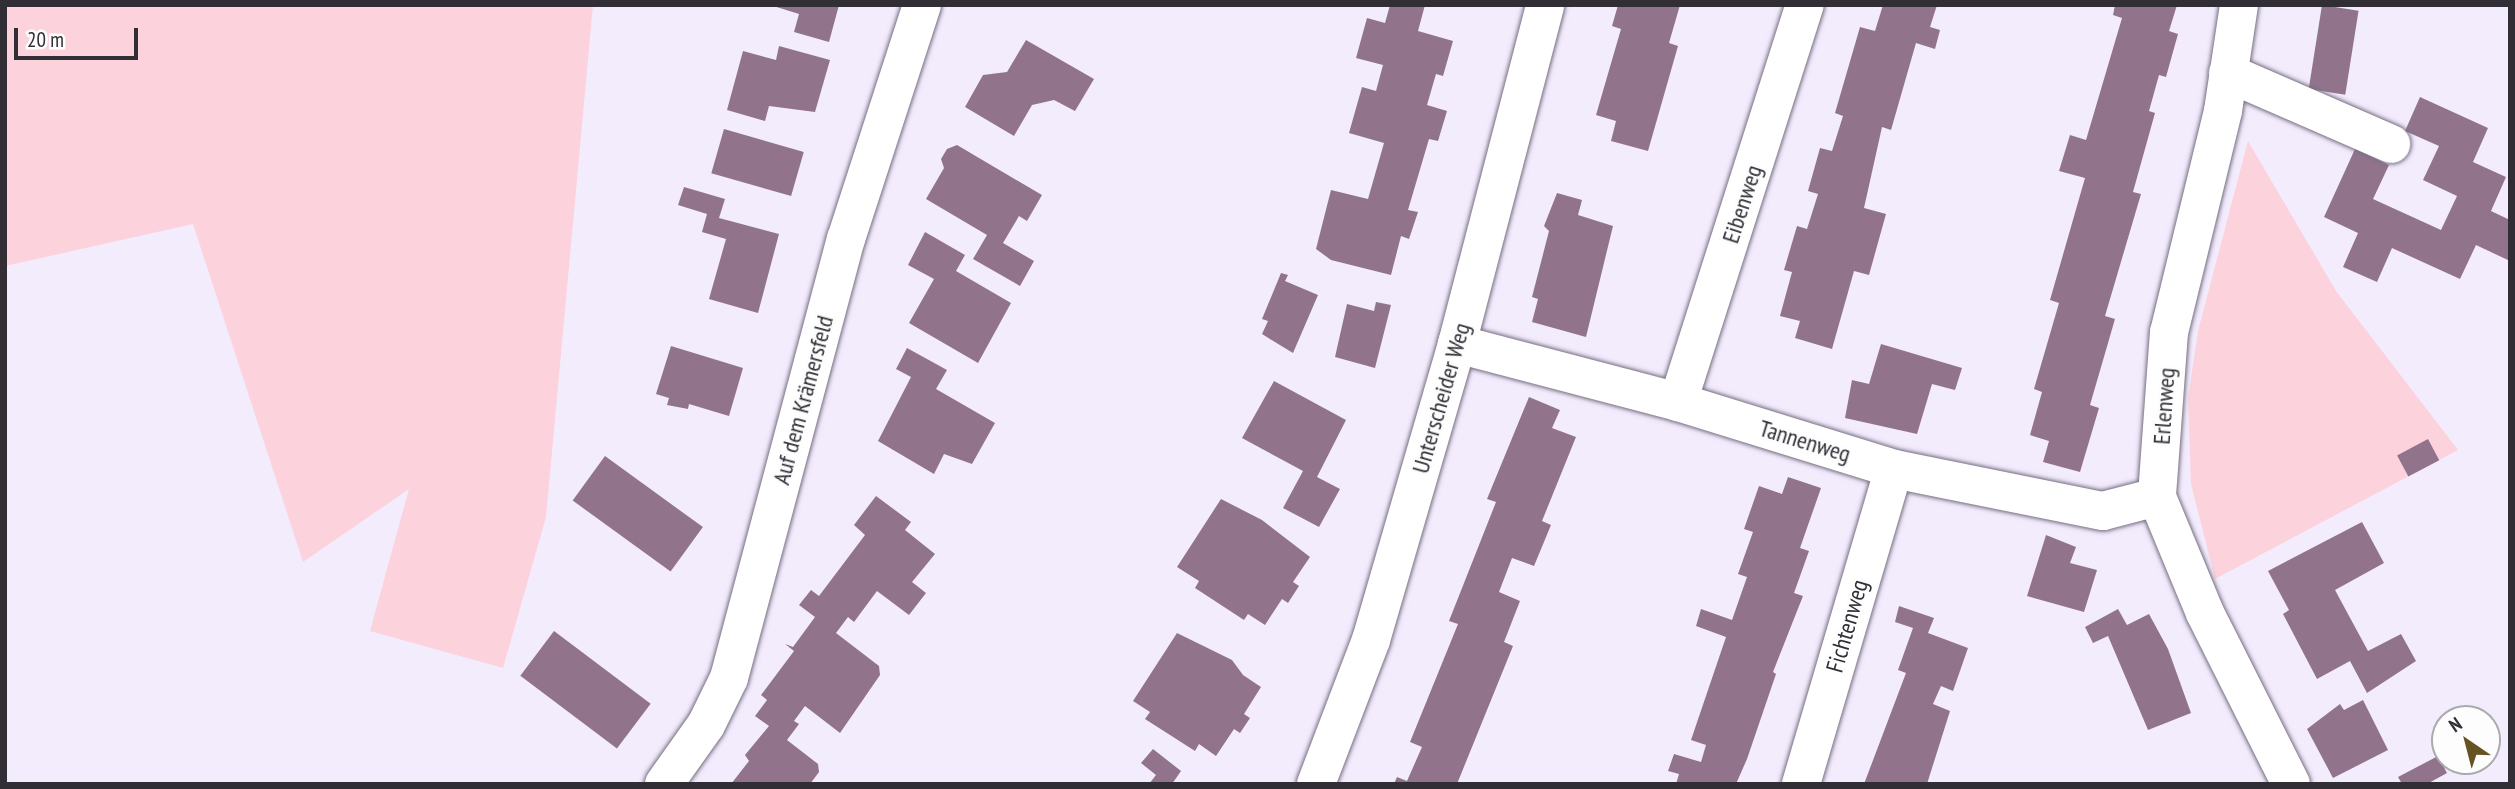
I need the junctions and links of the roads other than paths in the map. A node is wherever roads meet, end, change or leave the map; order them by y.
1 (922, 5) edge
2 (1545, 5) edge
3 (1805, 5) edge
4 (2239, 5) edge
5 (2228, 73) junction
6 (2391, 144) dead end
7 (1457, 344) junction
8 (1678, 402) junction
9 (1894, 468) junction
10 (2157, 497) junction
11 (664, 784) edge
12 (1316, 784) edge
13 (1801, 784) edge
14 (2291, 784) edge

1 - 11 street, Auf dem Krämersfeld
2 - 7 street, Unterscheider Weg
3 - 8 street, Eibenweg
4 - 5 street, Erlenweg
5 - 6 street
5 - 10 street, Erlenweg
7 - 8 street, Tannenweg
7 - 12 street, Unterscheider Weg
8 - 9 street, Tannenweg
9 - 10 street, Tannenweg
9 - 13 street, Fichtenweg
10 - 14 street, Erlenweg

